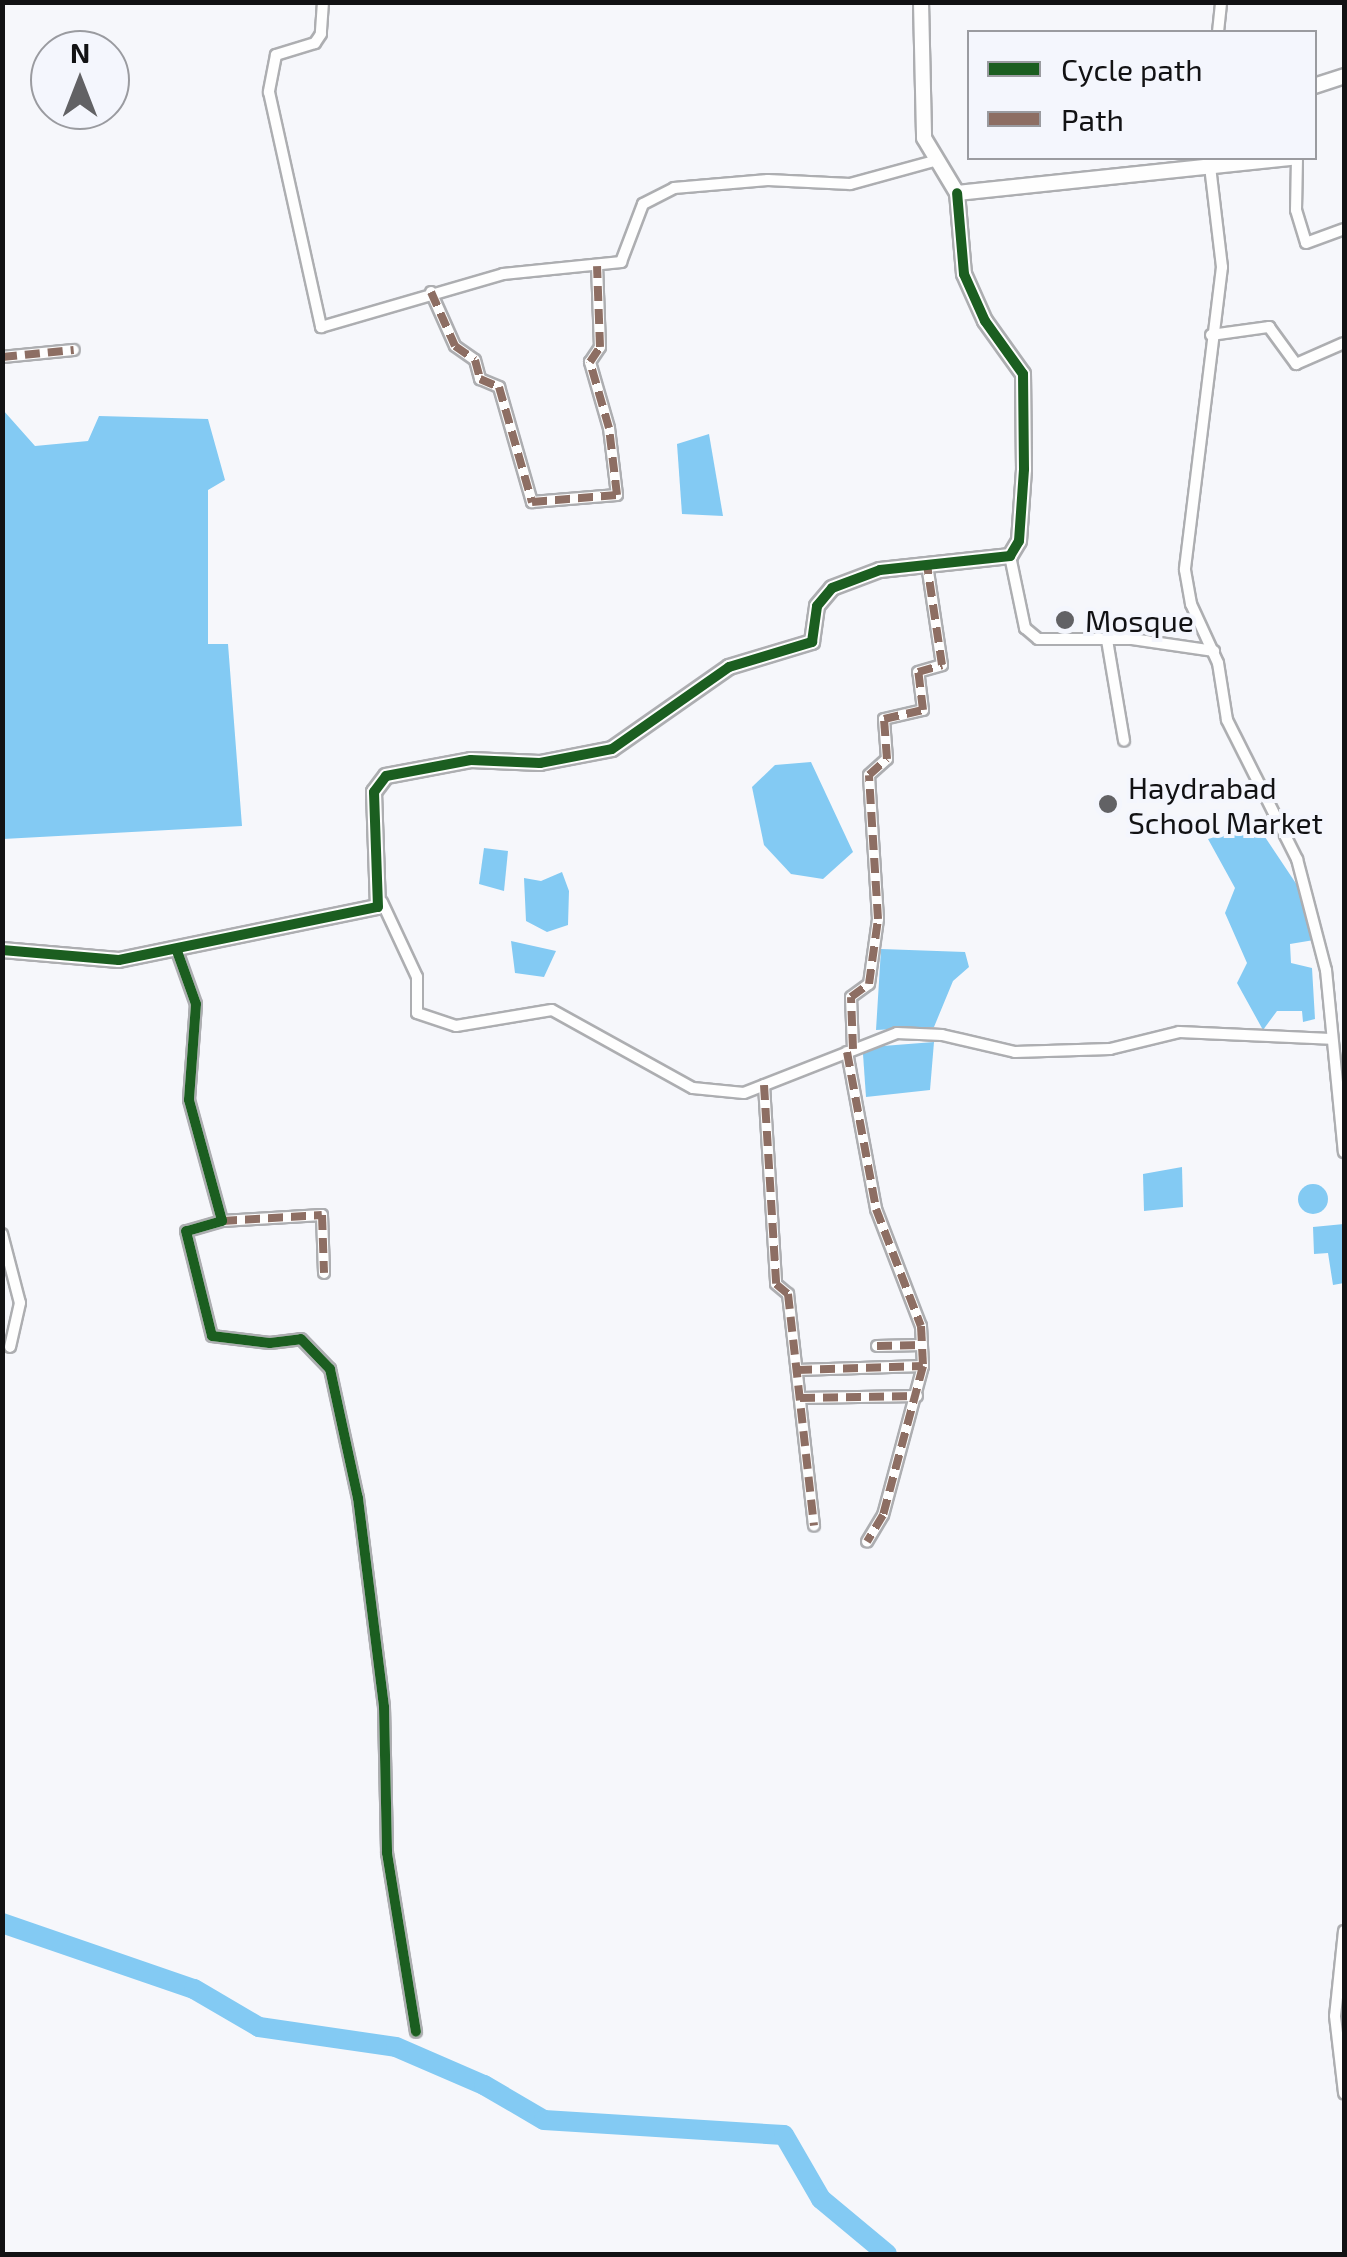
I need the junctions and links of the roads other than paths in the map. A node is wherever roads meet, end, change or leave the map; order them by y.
1 (323, 2) edge
2 (921, 2) edge
3 (1221, 2) edge
4 (1218, 30) edge
5 (1344, 76) edge
6 (1317, 85) edge
7 (1237, 160) edge
8 (1294, 160) edge
9 (934, 161) junction
10 (1209, 161) edge
11 (956, 193) junction
12 (1344, 229) edge
13 (596, 266) junction
14 (431, 292) junction
15 (1211, 335) junction
16 (1344, 343) edge
17 (74, 350) dead end
18 (2, 358) edge
19 (1010, 556) junction
20 (927, 565) junction
21 (1106, 640) junction
22 (1214, 651) junction
23 (1124, 741) dead end
24 (382, 902) junction
25 (2, 950) edge
26 (176, 951) junction
27 (1331, 1039) junction
28 (850, 1050) junction
29 (1340, 1085) edge
30 (764, 1086) junction
31 (1344, 1152) edge
32 (222, 1221) junction
33 (2, 1234) edge
34 (324, 1273) dead end
35 (922, 1344) junction
36 (876, 1346) dead end
37 (10, 1347) dead end
38 (923, 1366) junction
39 (797, 1370) junction
40 (917, 1396) junction
41 (800, 1398) junction
42 (814, 1526) dead end
43 (867, 1542) dead end
44 (1344, 1930) edge
45 (416, 2032) dead end
46 (1344, 2093) edge

1 - 14 street
2 - 9 street
3 - 4 street
5 - 6 street
7 - 10 street
8 - 12 street
9 - 11 street
9 - 13 street
10 - 11 street
10 - 15 street
11 - 19 street
13 - 14 street
13 - 14 street
15 - 16 street
15 - 22 street
17 - 18 street
19 - 20 street
19 - 21 street
20 - 24 street
20 - 28 street
21 - 22 street
21 - 23 street
22 - 27 street
24 - 26 street
24 - 30 street
25 - 26 street
26 - 32 street
27 - 28 street
27 - 29 street
28 - 30 street
28 - 35 street
29 - 31 street
30 - 39 street
32 - 34 street
32 - 45 street
33 - 37 street
35 - 36 street
35 - 38 street
38 - 39 street
38 - 40 street
39 - 41 street
40 - 41 street
40 - 43 street
41 - 42 street
44 - 46 street

